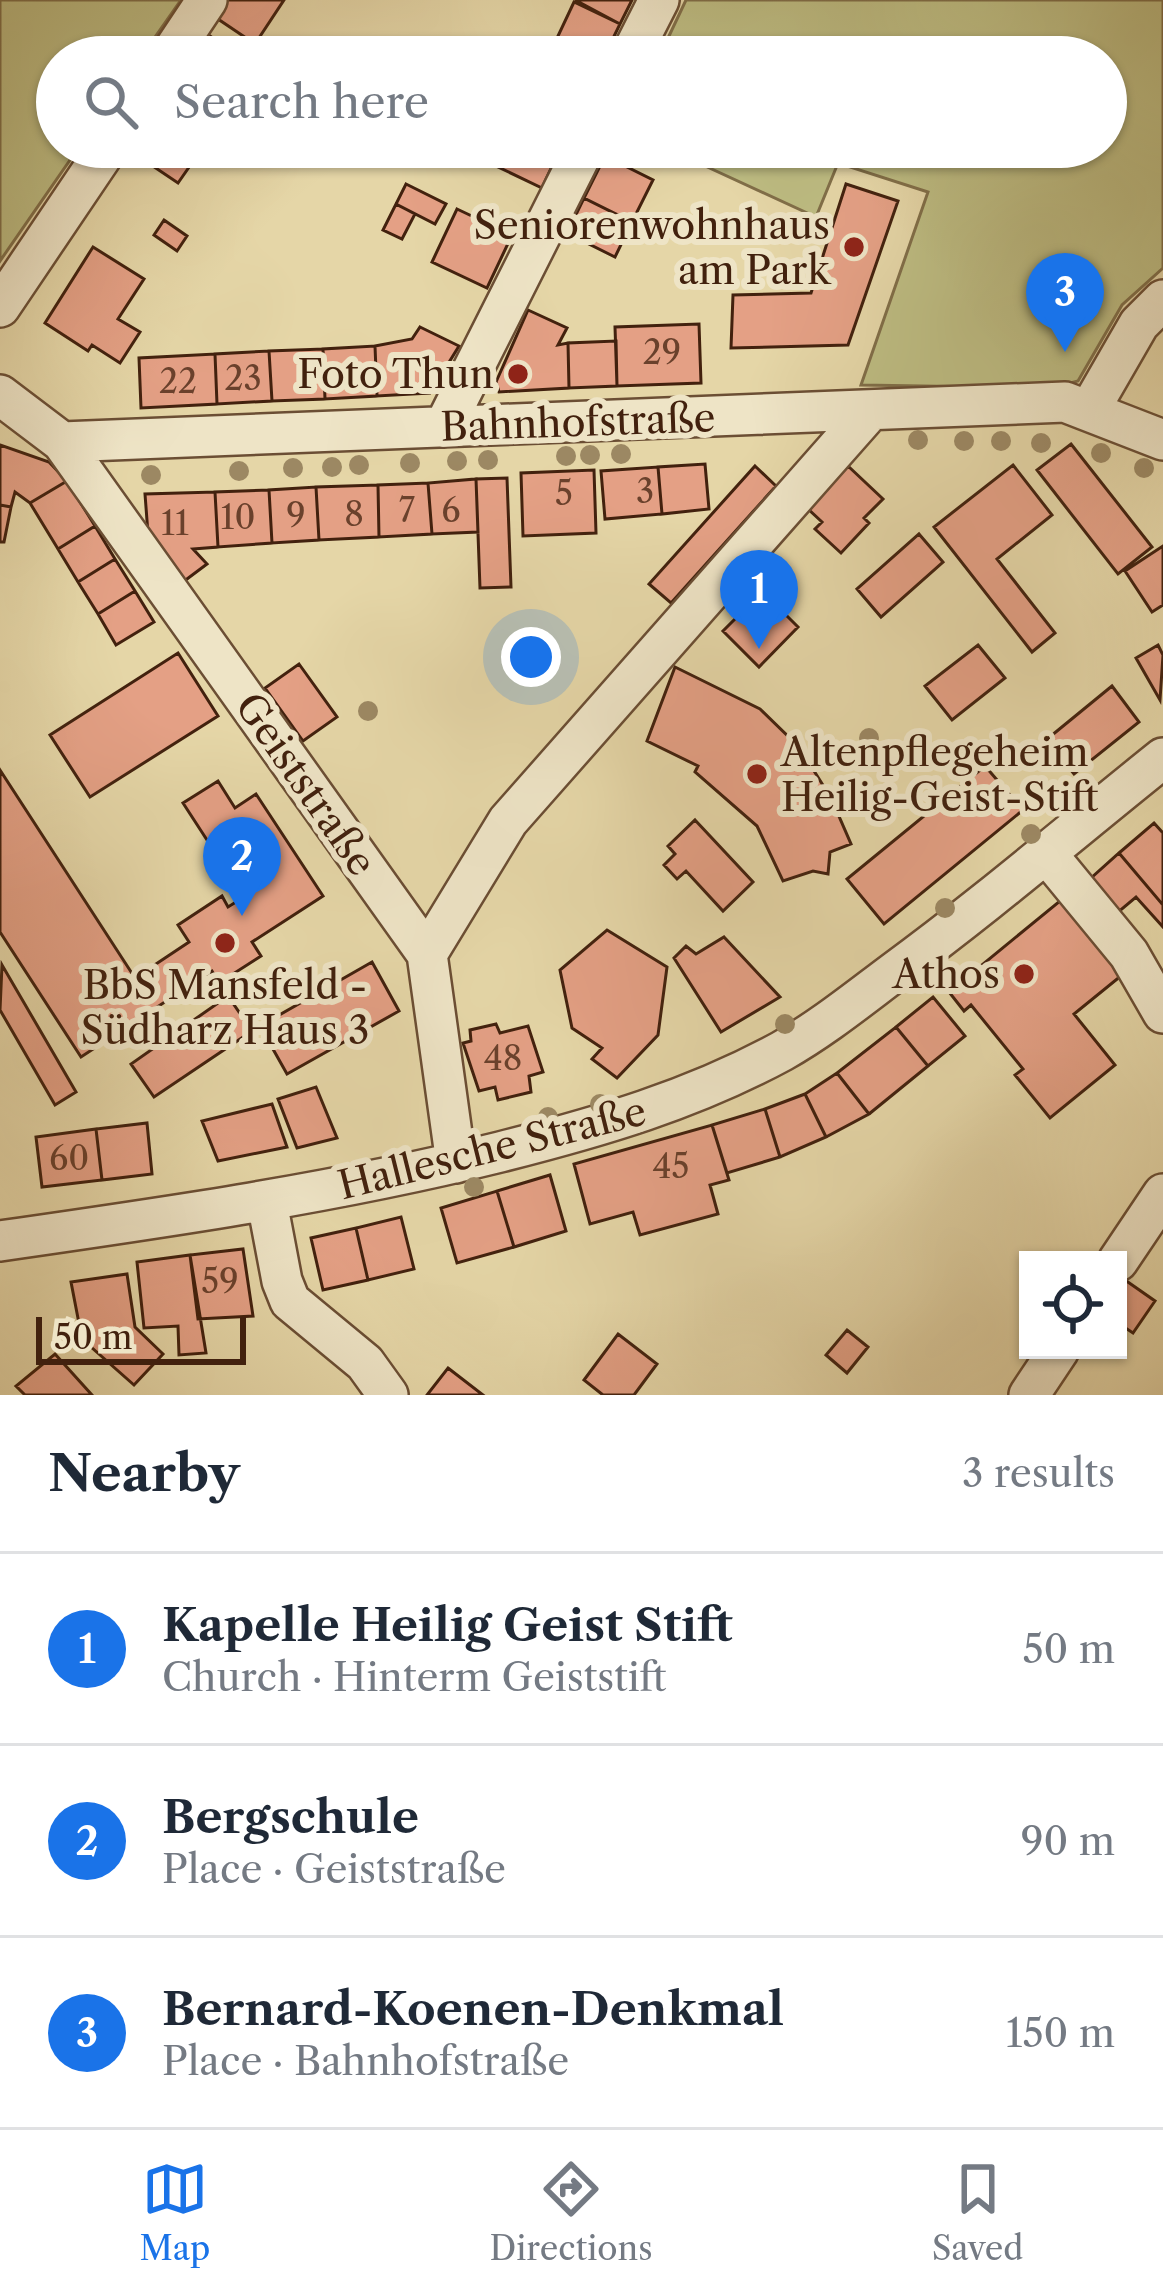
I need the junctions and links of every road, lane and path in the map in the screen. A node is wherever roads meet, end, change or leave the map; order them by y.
1 (207, 0) edge
2 (658, 0) edge
3 (183, 36) edge
4 (640, 36) edge
5 (94, 168) edge
6 (574, 168) edge
7 (1163, 300) edge
8 (0, 307) edge
9 (0, 395) edge
10 (1090, 409) junction
11 (868, 412) junction
12 (444, 427) junction
13 (1163, 440) edge
14 (62, 442) junction
15 (1163, 758) edge
16 (1046, 853) junction
17 (427, 954) junction
18 (1163, 1013) edge
19 (456, 1163) junction
20 (1163, 1194) edge
21 (267, 1202) junction
22 (0, 1241) edge
23 (1125, 1251) edge
24 (1053, 1359) edge
25 (388, 1395) edge
26 (1029, 1395) edge

1 - 3 street
2 - 4 street
5 - 8 street
6 - 12 street
7 - 10 street
9 - 14 street
10 - 11 street, Bahnhofstraße
10 - 13 street, Bahnhofstraße
11 - 12 street, Bahnhofstraße
11 - 17 street
12 - 14 street, Bahnhofstraße
14 - 17 street, Geiststraße
15 - 16 street, Hallesche Straße
16 - 18 street
16 - 19 street, Hallesche Straße
17 - 19 street, Geiststraße
19 - 21 street, Hallesche Straße
20 - 23 street
21 - 22 street, Hallesche Straße
21 - 25 street
24 - 26 street

